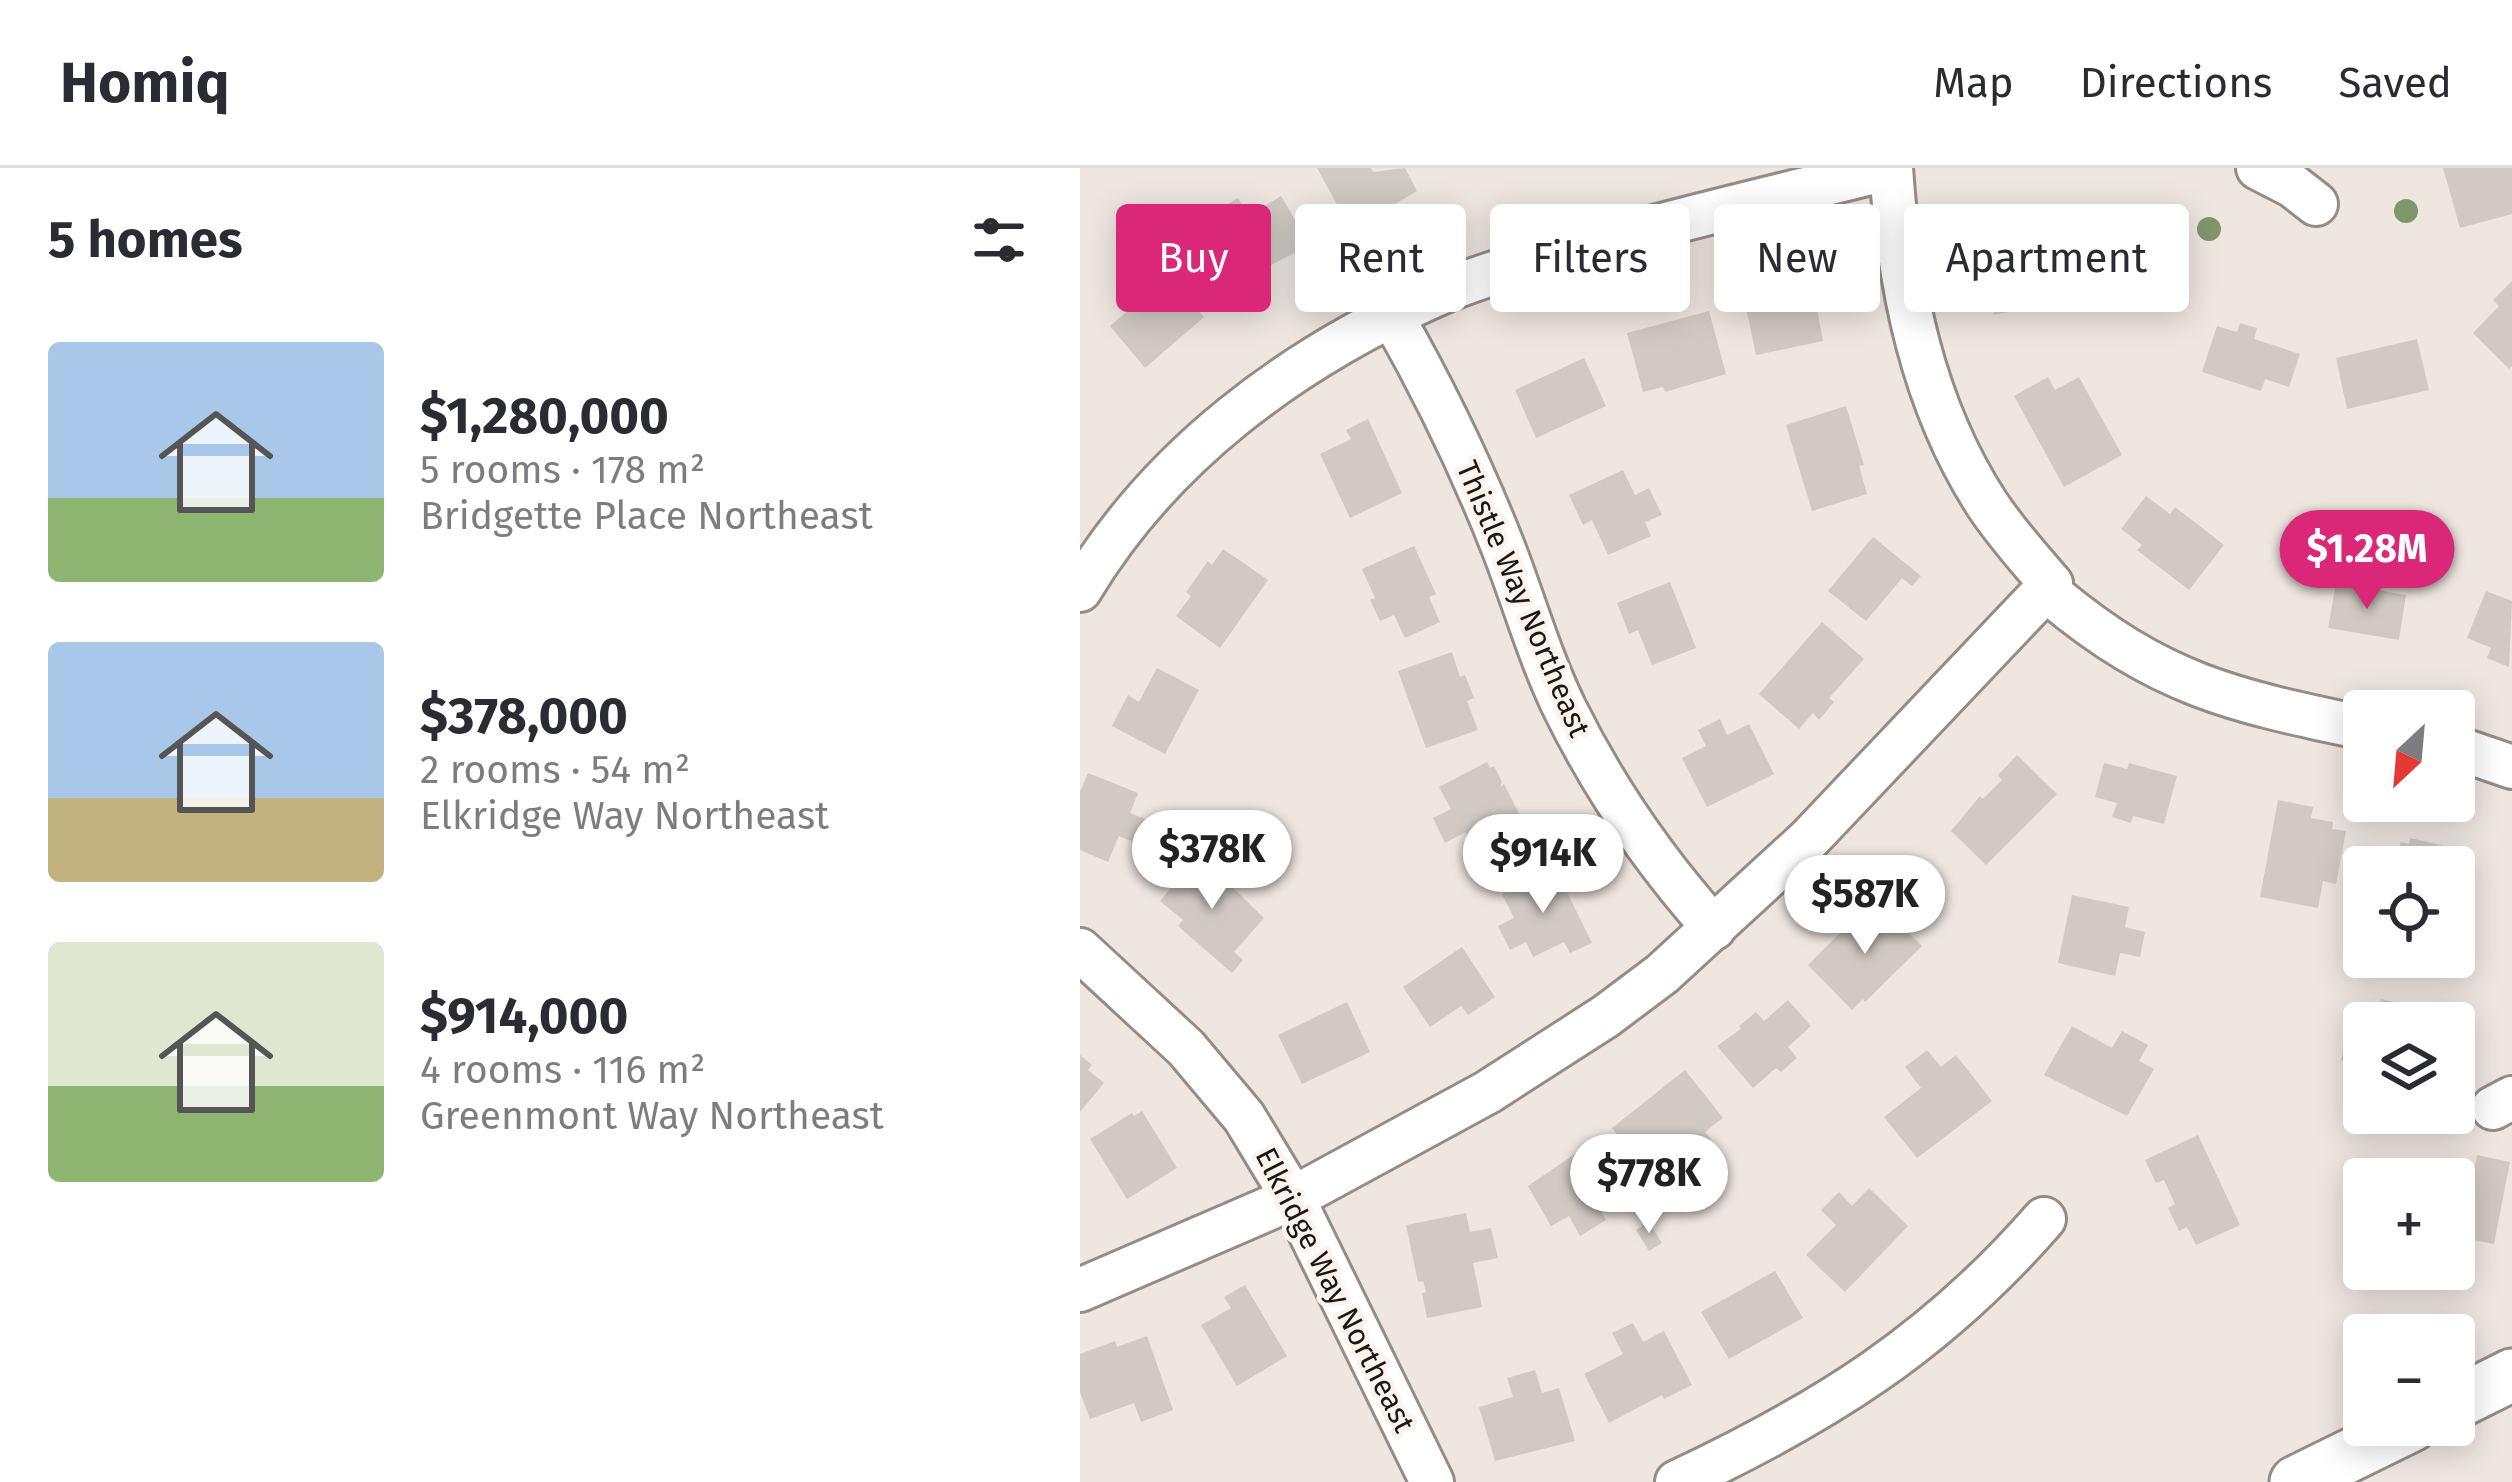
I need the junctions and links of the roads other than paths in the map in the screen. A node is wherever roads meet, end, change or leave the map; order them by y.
1 (1891, 168) edge
2 (2258, 168) edge
3 (2316, 205) dead end
4 (1392, 316) junction
5 (2051, 584) junction
6 (1080, 590) edge
7 (2343, 724) edge
8 (2475, 755) edge
9 (2512, 767) edge
10 (1714, 928) junction
11 (1080, 950) edge
12 (1293, 1198) junction
13 (2044, 1219) dead end
14 (1080, 1290) edge
15 (2512, 1376) edge
16 (2475, 1394) edge
17 (2369, 1446) edge
18 (1432, 1482) edge
19 (1677, 1482) edge
20 (2296, 1482) edge

1 - 4 street
1 - 5 street
2 - 3 street
4 - 6 street
4 - 10 street, Thistle Way Northeast
5 - 7 street
5 - 10 street
8 - 9 street
10 - 12 street
11 - 12 street, Elkridge Way Northeast
12 - 14 street
12 - 18 street, Elkridge Way Northeast
13 - 19 street
15 - 16 main road
17 - 20 main road

